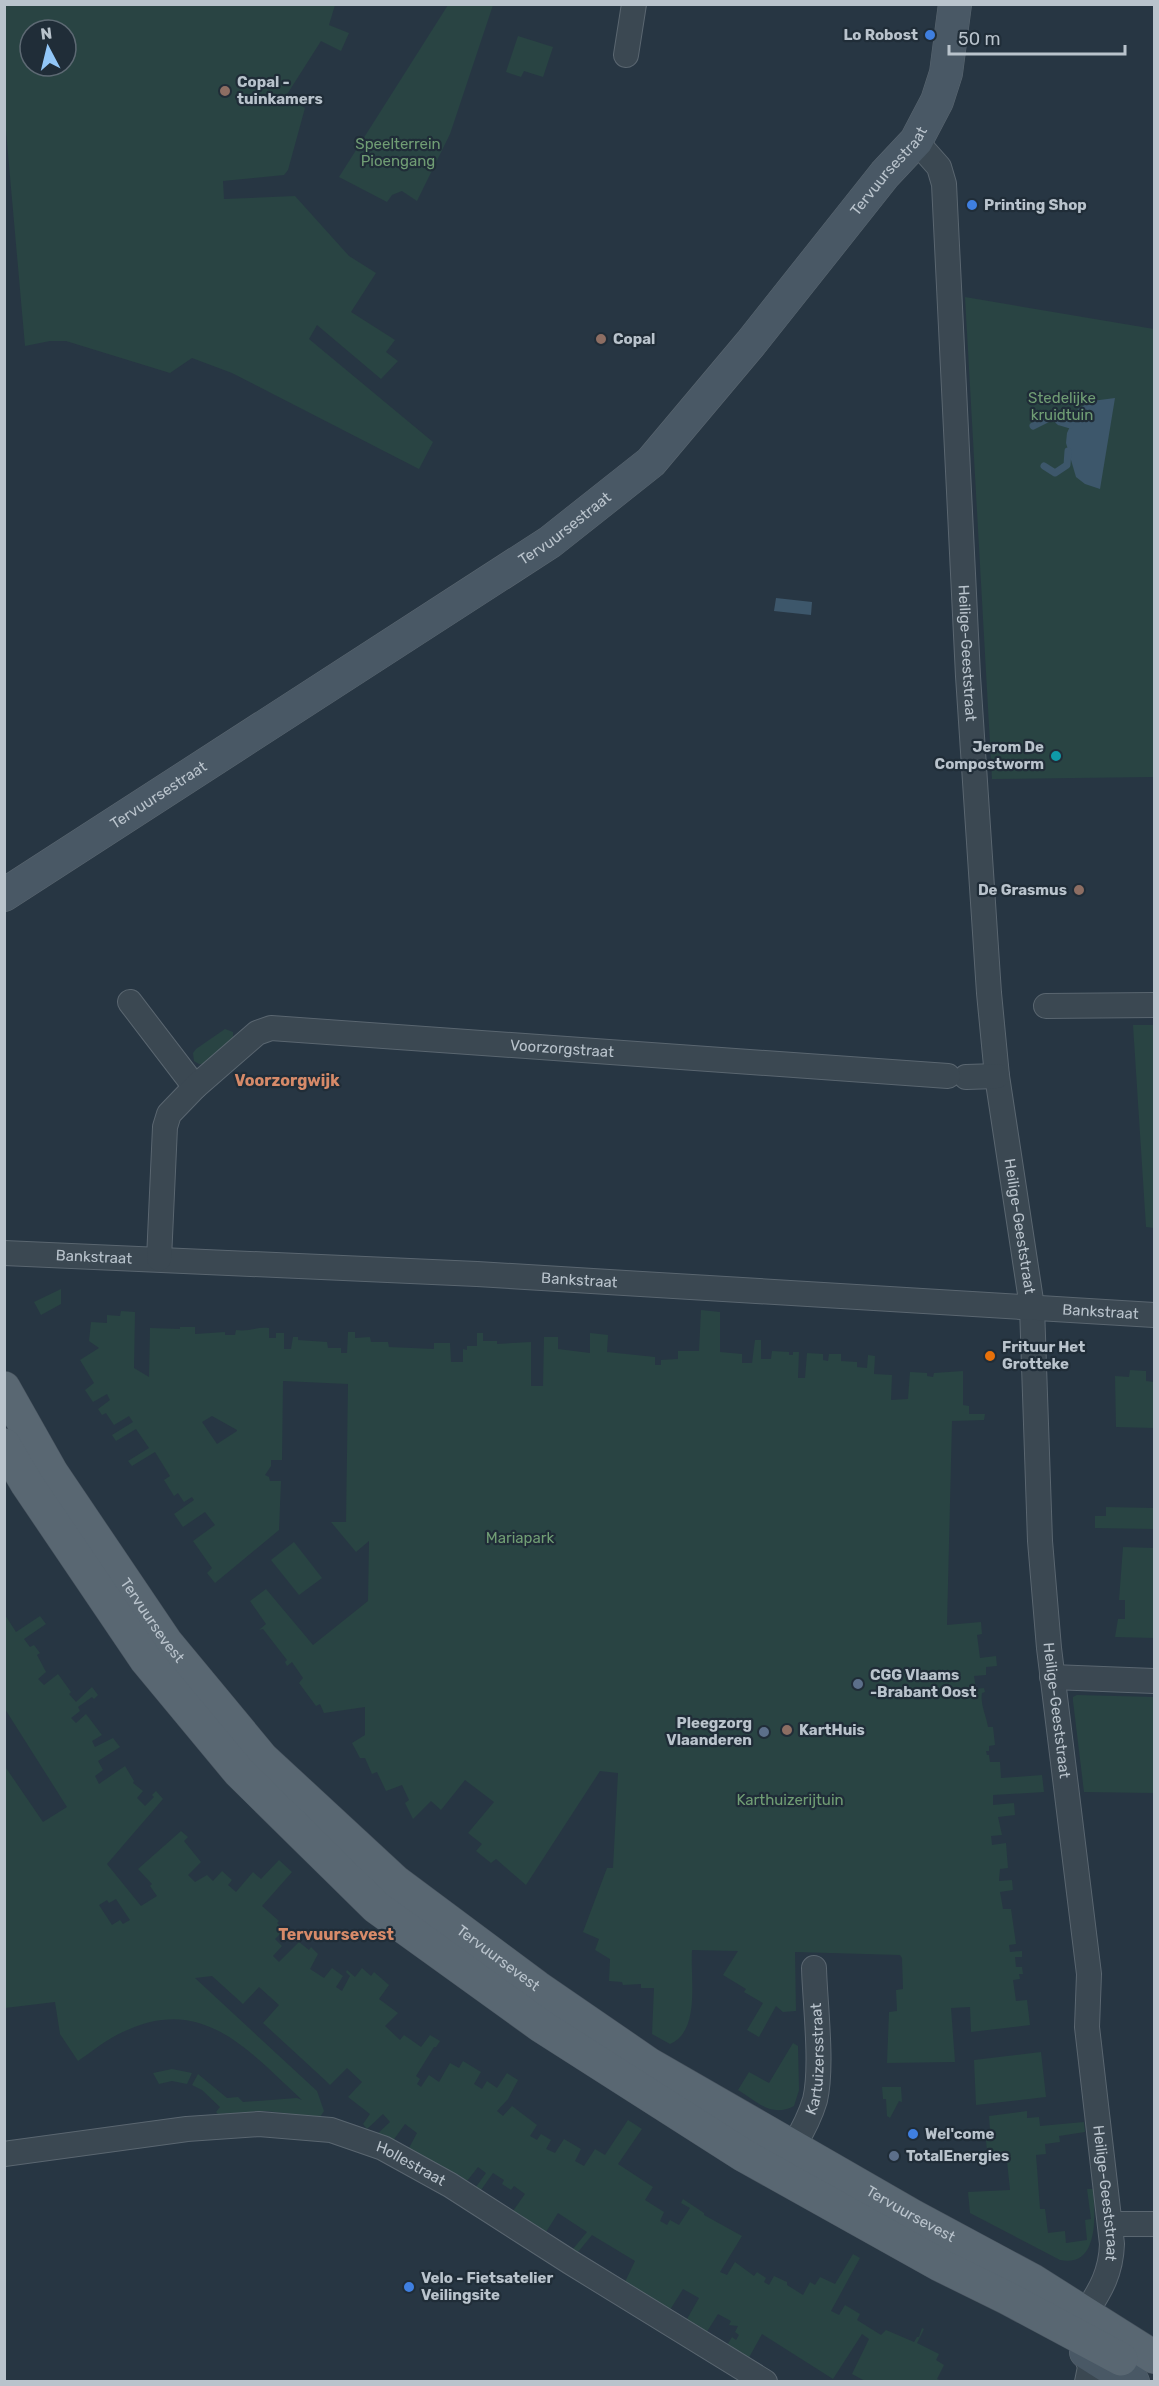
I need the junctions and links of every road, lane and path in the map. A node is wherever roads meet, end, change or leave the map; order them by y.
1 (634, 4) edge
2 (955, 4) edge
3 (626, 55) dead end
4 (916, 141) junction
5 (4, 896) edge
6 (130, 1002) dead end
7 (1155, 1005) edge
8 (1046, 1006) dead end
9 (997, 1076) junction
10 (195, 1087) junction
11 (4, 1253) edge
12 (159, 1259) junction
13 (1032, 1307) junction
14 (1155, 1316) edge
15 (4, 1388) edge
16 (4, 1445) edge
17 (1052, 1677) junction
18 (1155, 1681) edge
19 (813, 1968) dead end
20 (793, 2147) junction
21 (4, 2154) edge
22 (1110, 2224) junction
23 (1155, 2224) edge
24 (1007, 2298) junction
25 (1090, 2315) junction
26 (1155, 2340) edge
27 (1086, 2366) edge
28 (1145, 2371) edge
29 (765, 2382) edge

1 - 3 street
2 - 4 street, Tervuursestraat
4 - 5 street, Tervuursestraat
4 - 9 street, Heilige-Geeststraat
6 - 10 street
7 - 8 street
9 - 10 street, Voorzorgstraat
9 - 13 street, Heilige-Geeststraat
10 - 12 street, Voorzorgstraat
11 - 12 street, Bankstraat
12 - 13 street, Bankstraat
13 - 14 street, Bankstraat
13 - 17 street, Heilige-Geeststraat
15 - 20 main road, Tervuursevest
16 - 24 main road, Tervuursevest
17 - 18 street
17 - 22 street, Heilige-Geeststraat
19 - 20 street, Kartuizersstraat
20 - 25 main road, Tervuursevest
21 - 29 street, Hollestraat
22 - 23 street
22 - 25 street, Heilige-Geeststraat
24 - 27 street, Tervuursevest
24 - 28 main road, Tervuursevest
25 - 26 street, Tervuursevest
25 - 28 main road
27 - 28 street, Tervuursevest

